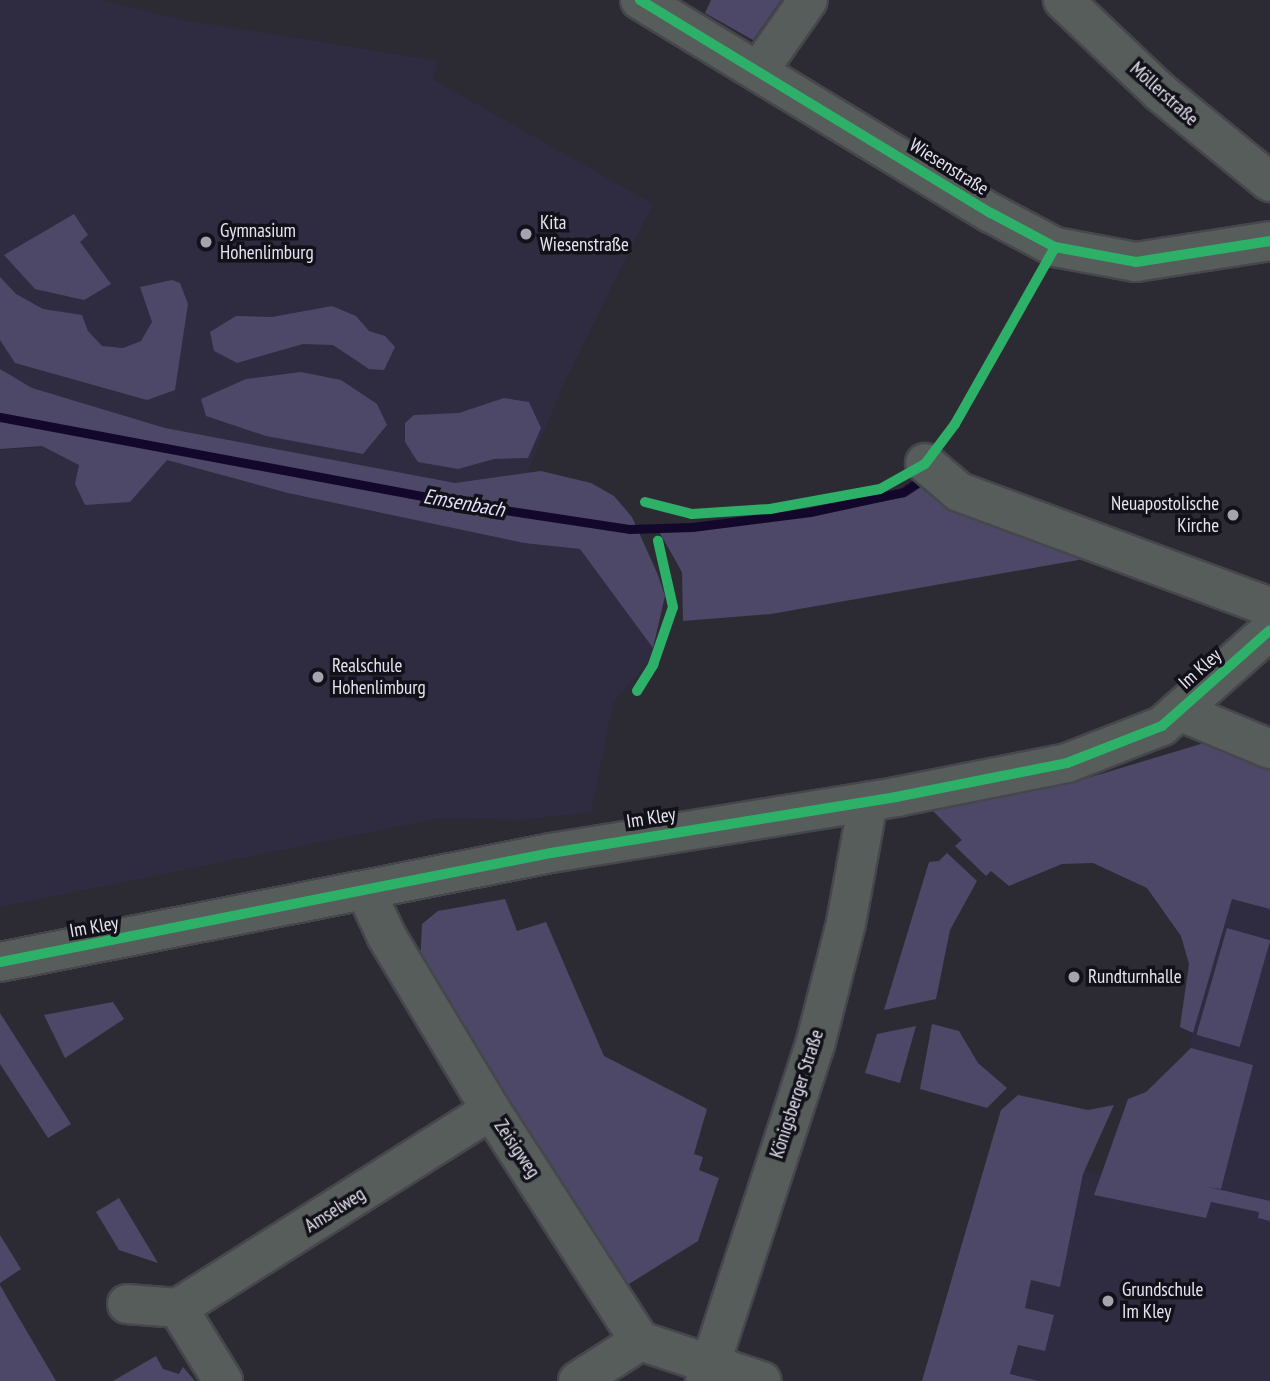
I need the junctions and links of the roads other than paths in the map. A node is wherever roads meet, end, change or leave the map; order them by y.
1 (639, 0) edge
2 (808, 0) edge
3 (1063, 0) edge
4 (759, 70) junction
5 (1270, 182) edge
6 (1270, 241) edge
7 (925, 463) dead end
8 (1270, 607) edge
9 (1270, 630) edge
10 (1179, 711) junction
11 (1270, 748) edge
12 (868, 802) junction
13 (365, 890) junction
14 (0, 962) edge
15 (491, 1110) junction
16 (127, 1304) dead end
17 (178, 1308) junction
18 (640, 1341) junction
19 (707, 1373) edge
20 (223, 1381) edge
21 (578, 1381) edge
22 (762, 1381) edge

1 - 4 street, Wiesenstraße
2 - 4 street
3 - 5 street, Möllerstraße
4 - 6 street, Wiesenstraße
7 - 8 street
9 - 10 street, Im Kley
10 - 11 street
10 - 12 street, Im Kley
12 - 13 street, Im Kley
12 - 19 street, Königsberger Straße
13 - 14 street, Im Kley
13 - 15 street, Zeisigweg
15 - 17 street, Amselweg
15 - 18 street, Zeisigweg
16 - 17 street
17 - 20 street
18 - 19 street
18 - 21 street
19 - 22 street

